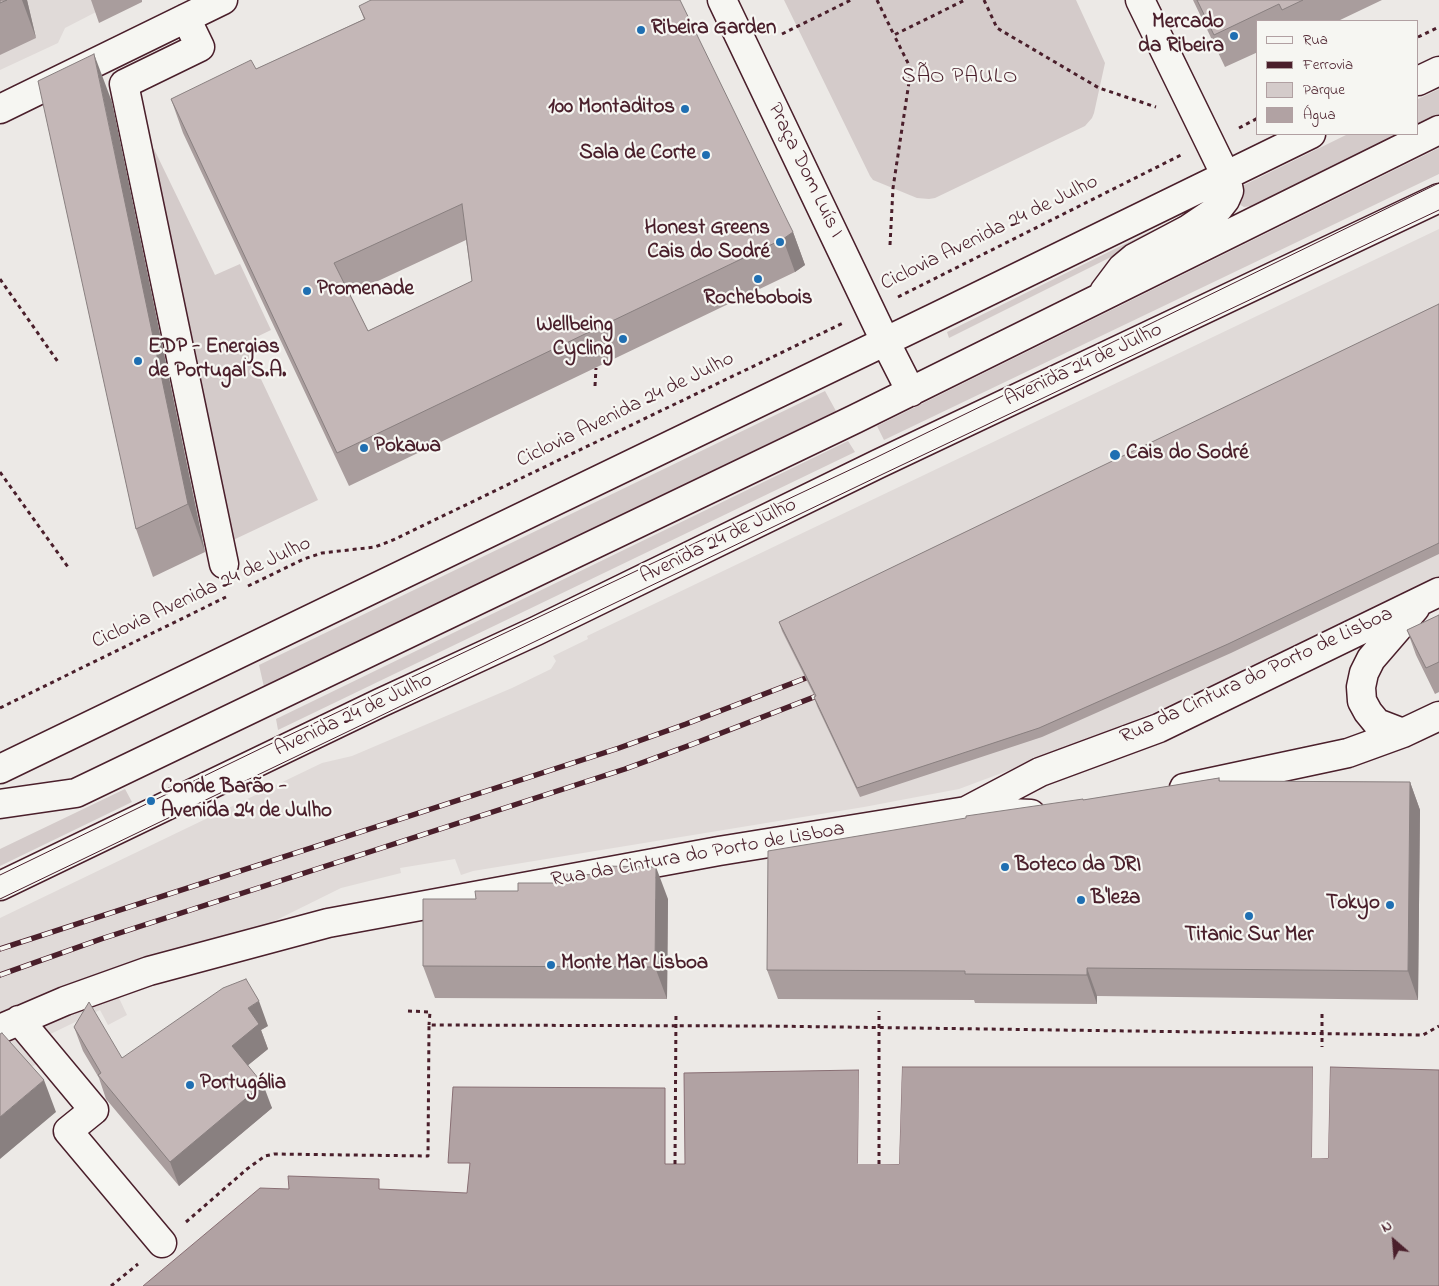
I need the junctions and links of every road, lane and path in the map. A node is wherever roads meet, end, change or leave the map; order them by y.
1 (223, 0) edge
2 (722, 0) edge
3 (851, 0) edge
4 (877, 0) edge
5 (965, 0) edge
6 (984, 0) edge
7 (1140, 0) edge
8 (186, 18) junction
9 (1439, 27) edge
10 (782, 34) dead end
11 (894, 35) junction
12 (1419, 37) edge
13 (1439, 71) edge
14 (1419, 81) edge
15 (0, 109) edge
16 (1163, 109) dead end
17 (1256, 119) edge
18 (1439, 130) edge
19 (1310, 135) edge
20 (1209, 141) junction
21 (1226, 176) junction
22 (1439, 198) edge
23 (890, 245) dead end
24 (0, 279) edge
25 (1094, 302) junction
26 (870, 310) junction
27 (885, 341) junction
28 (58, 362) dead end
29 (596, 368) dead end
30 (595, 386) dead end
31 (911, 392) junction
32 (0, 472) edge
33 (224, 564) dead end
34 (68, 567) dead end
35 (244, 588) dead end
36 (227, 596) dead end
37 (1431, 596) edge
38 (0, 708) edge
39 (1439, 716) edge
40 (1403, 733) junction
41 (0, 769) edge
42 (1158, 793) edge
43 (0, 804) edge
44 (966, 811) junction
45 (1056, 813) edge
46 (0, 886) edge
47 (408, 1011) dead end
48 (879, 1011) dead end
49 (676, 1012) dead end
50 (1322, 1014) dead end
51 (9, 1025) edge
52 (429, 1025) junction
53 (676, 1026) junction
54 (1439, 1026) edge
55 (880, 1028) junction
56 (1322, 1034) junction
57 (1322, 1047) dead end
58 (675, 1164) dead end
59 (879, 1164) dead end
60 (162, 1243) junction
61 (111, 1286) edge

1 - 8 street
2 - 26 street, Praça Dom Luís I
3 - 10 path
4 - 11 path
5 - 11 path
6 - 16 path
7 - 20 street
8 - 15 street
8 - 33 street
9 - 12 path
11 - 23 path
13 - 14 street
17 - 20 path, Ciclovia Avenida 24 de Julho
18 - 25 street
19 - 21 street
20 - 21 street
20 - 26 path, Ciclovia Avenida 24 de Julho
21 - 25 street
21 - 27 street
22 - 46 street, Avenida 24 de Julho
24 - 28 path
25 - 31 street
26 - 27 street, Praça Dom Luís I
26 - 35 path, Ciclovia Avenida 24 de Julho
27 - 31 street, Praça Dom Luís I
27 - 41 street
29 - 30 path
31 - 43 street
32 - 34 path
36 - 38 path, Ciclovia Avenida 24 de Julho
37 - 40 street
37 - 44 street, Rua da Cintura do Porto de Lisboa
39 - 40 street
40 - 42 street
44 - 45 street, Rua da Cintura do Porto de Lisboa
44 - 51 street, Rua da Cintura do Porto de Lisboa
47 - 52 path
48 - 55 path
49 - 53 path
50 - 56 path
51 - 60 street
52 - 53 path
52 - 60 path
53 - 55 path
53 - 58 path
54 - 56 path
55 - 56 path
55 - 59 path
56 - 57 path
60 - 61 path

